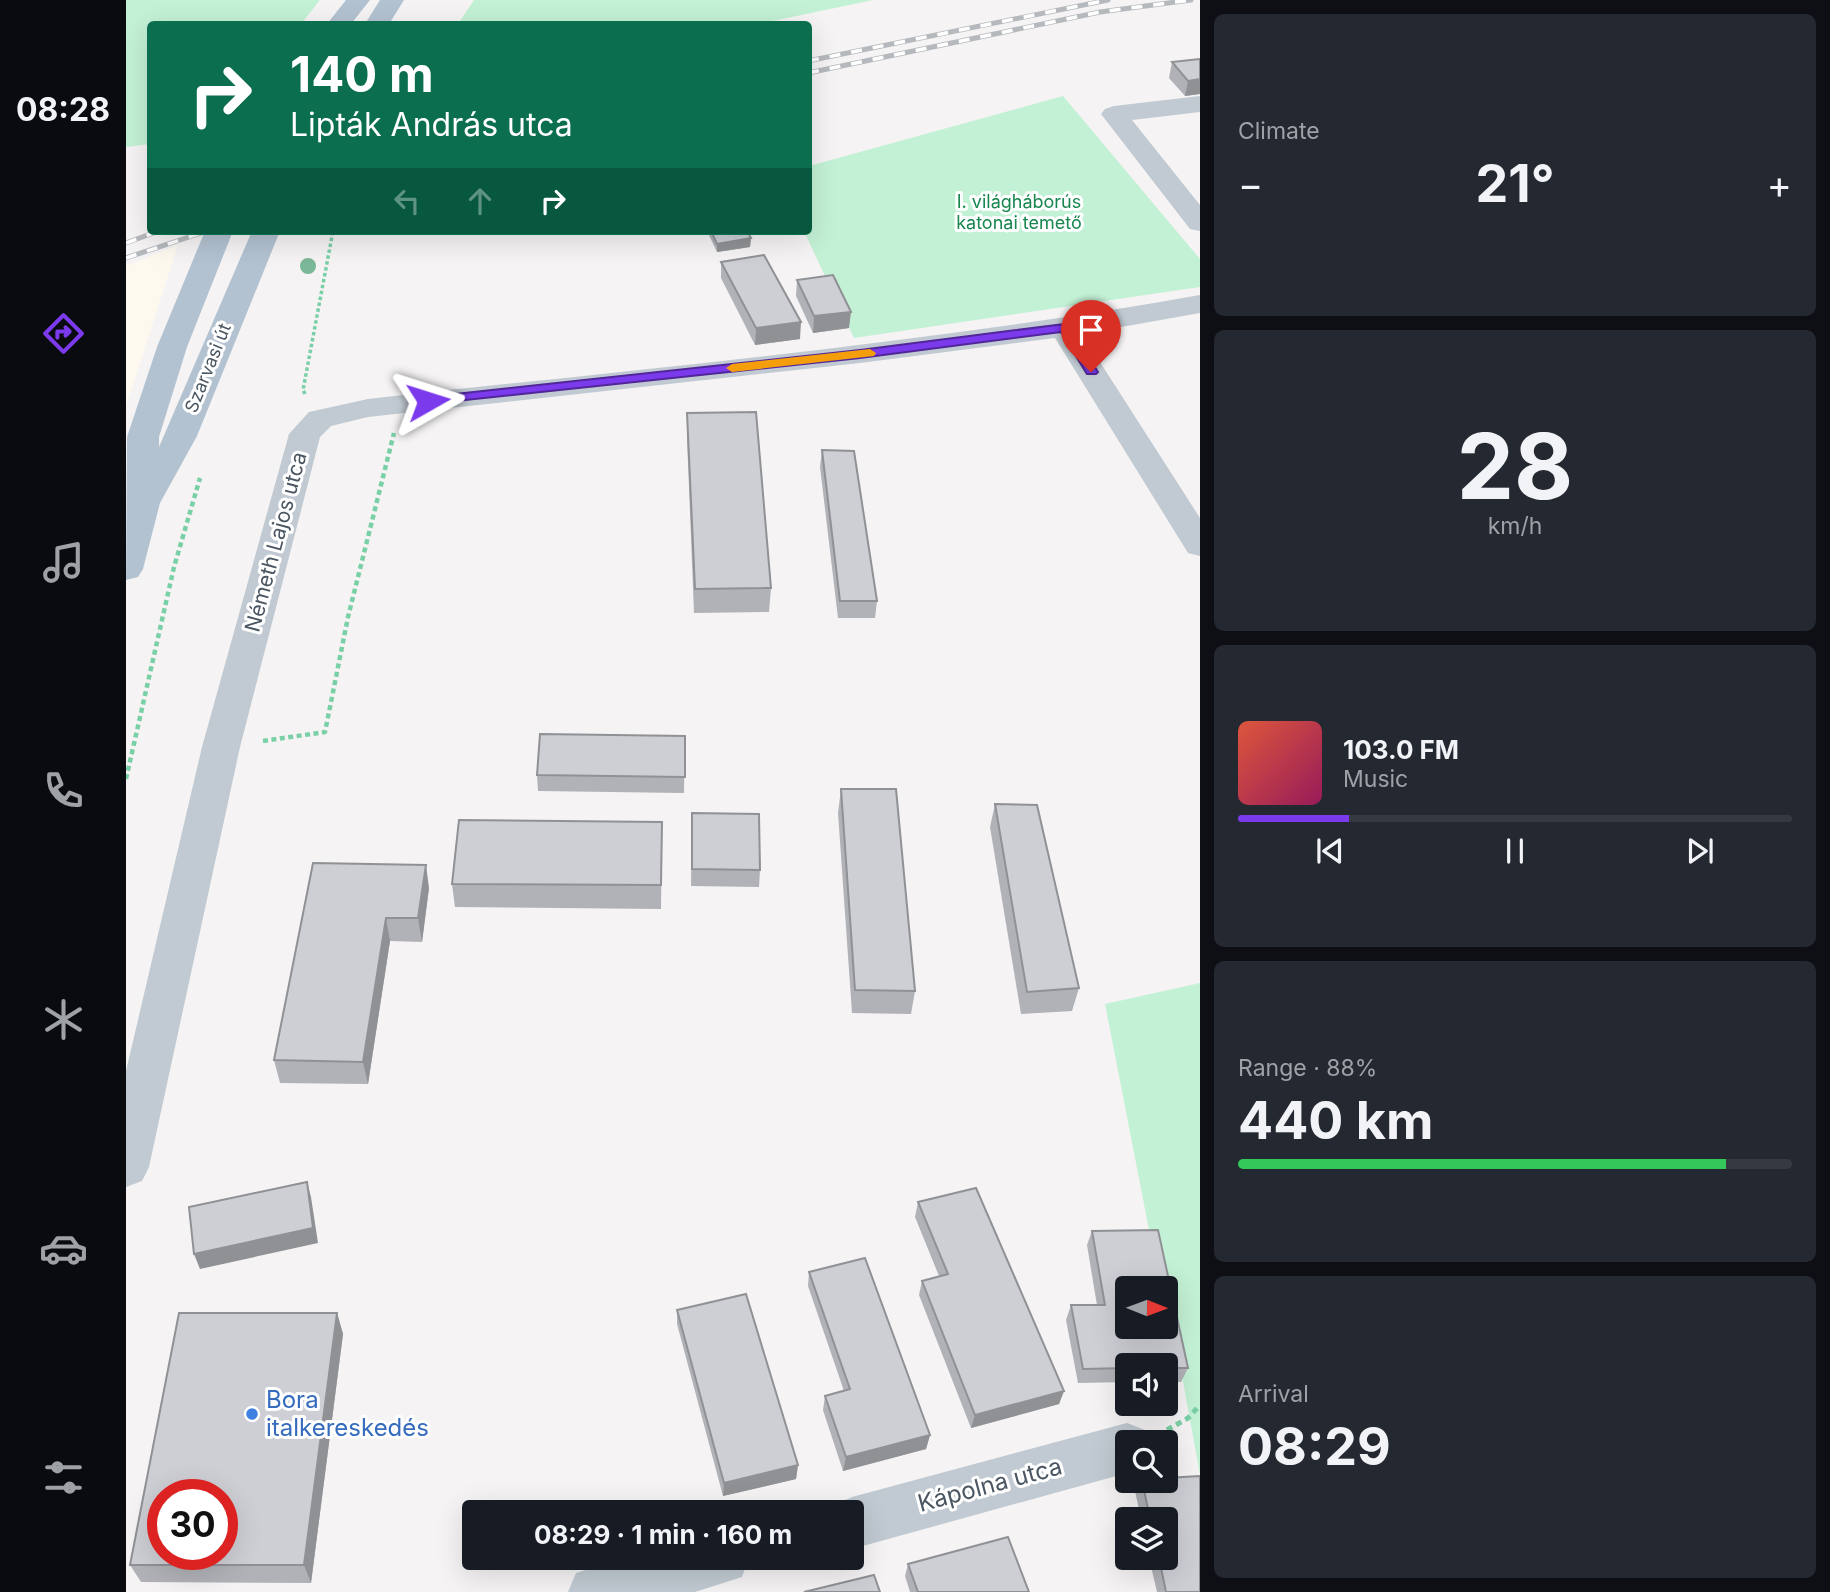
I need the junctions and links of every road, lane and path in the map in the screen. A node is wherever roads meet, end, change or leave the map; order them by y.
1 (358, 0) edge
2 (392, 0) edge
3 (341, 21) edge
4 (379, 21) edge
5 (1200, 104) edge
6 (1200, 223) edge
7 (265, 235) edge
8 (332, 235) edge
9 (214, 241) edge
10 (1200, 304) edge
11 (1064, 328) junction
12 (401, 403) junction
13 (320, 419) junction
14 (200, 477) dead end
15 (143, 503) junction
16 (1200, 545) edge
17 (126, 569) edge
18 (221, 747) junction
19 (126, 779) edge
20 (126, 1167) edge
21 (1200, 1405) edge
22 (1164, 1430) edge
23 (1115, 1449) edge
24 (864, 1520) edge
25 (678, 1570) edge
26 (596, 1592) edge

1 - 3 main road
2 - 4 main road
5 - 6 street
7 - 15 main road, Szarvasi út
8 - 13 path
9 - 15 main road, Szarvasi út
10 - 11 street
11 - 12 street
11 - 16 street
12 - 13 street
12 - 18 path
13 - 18 street, Németh Lajos utca
14 - 19 path
15 - 17 main road, Szarvasi út
18 - 20 street, Németh Lajos utca
21 - 22 path
23 - 24 street, Kápolna utca
25 - 26 street

